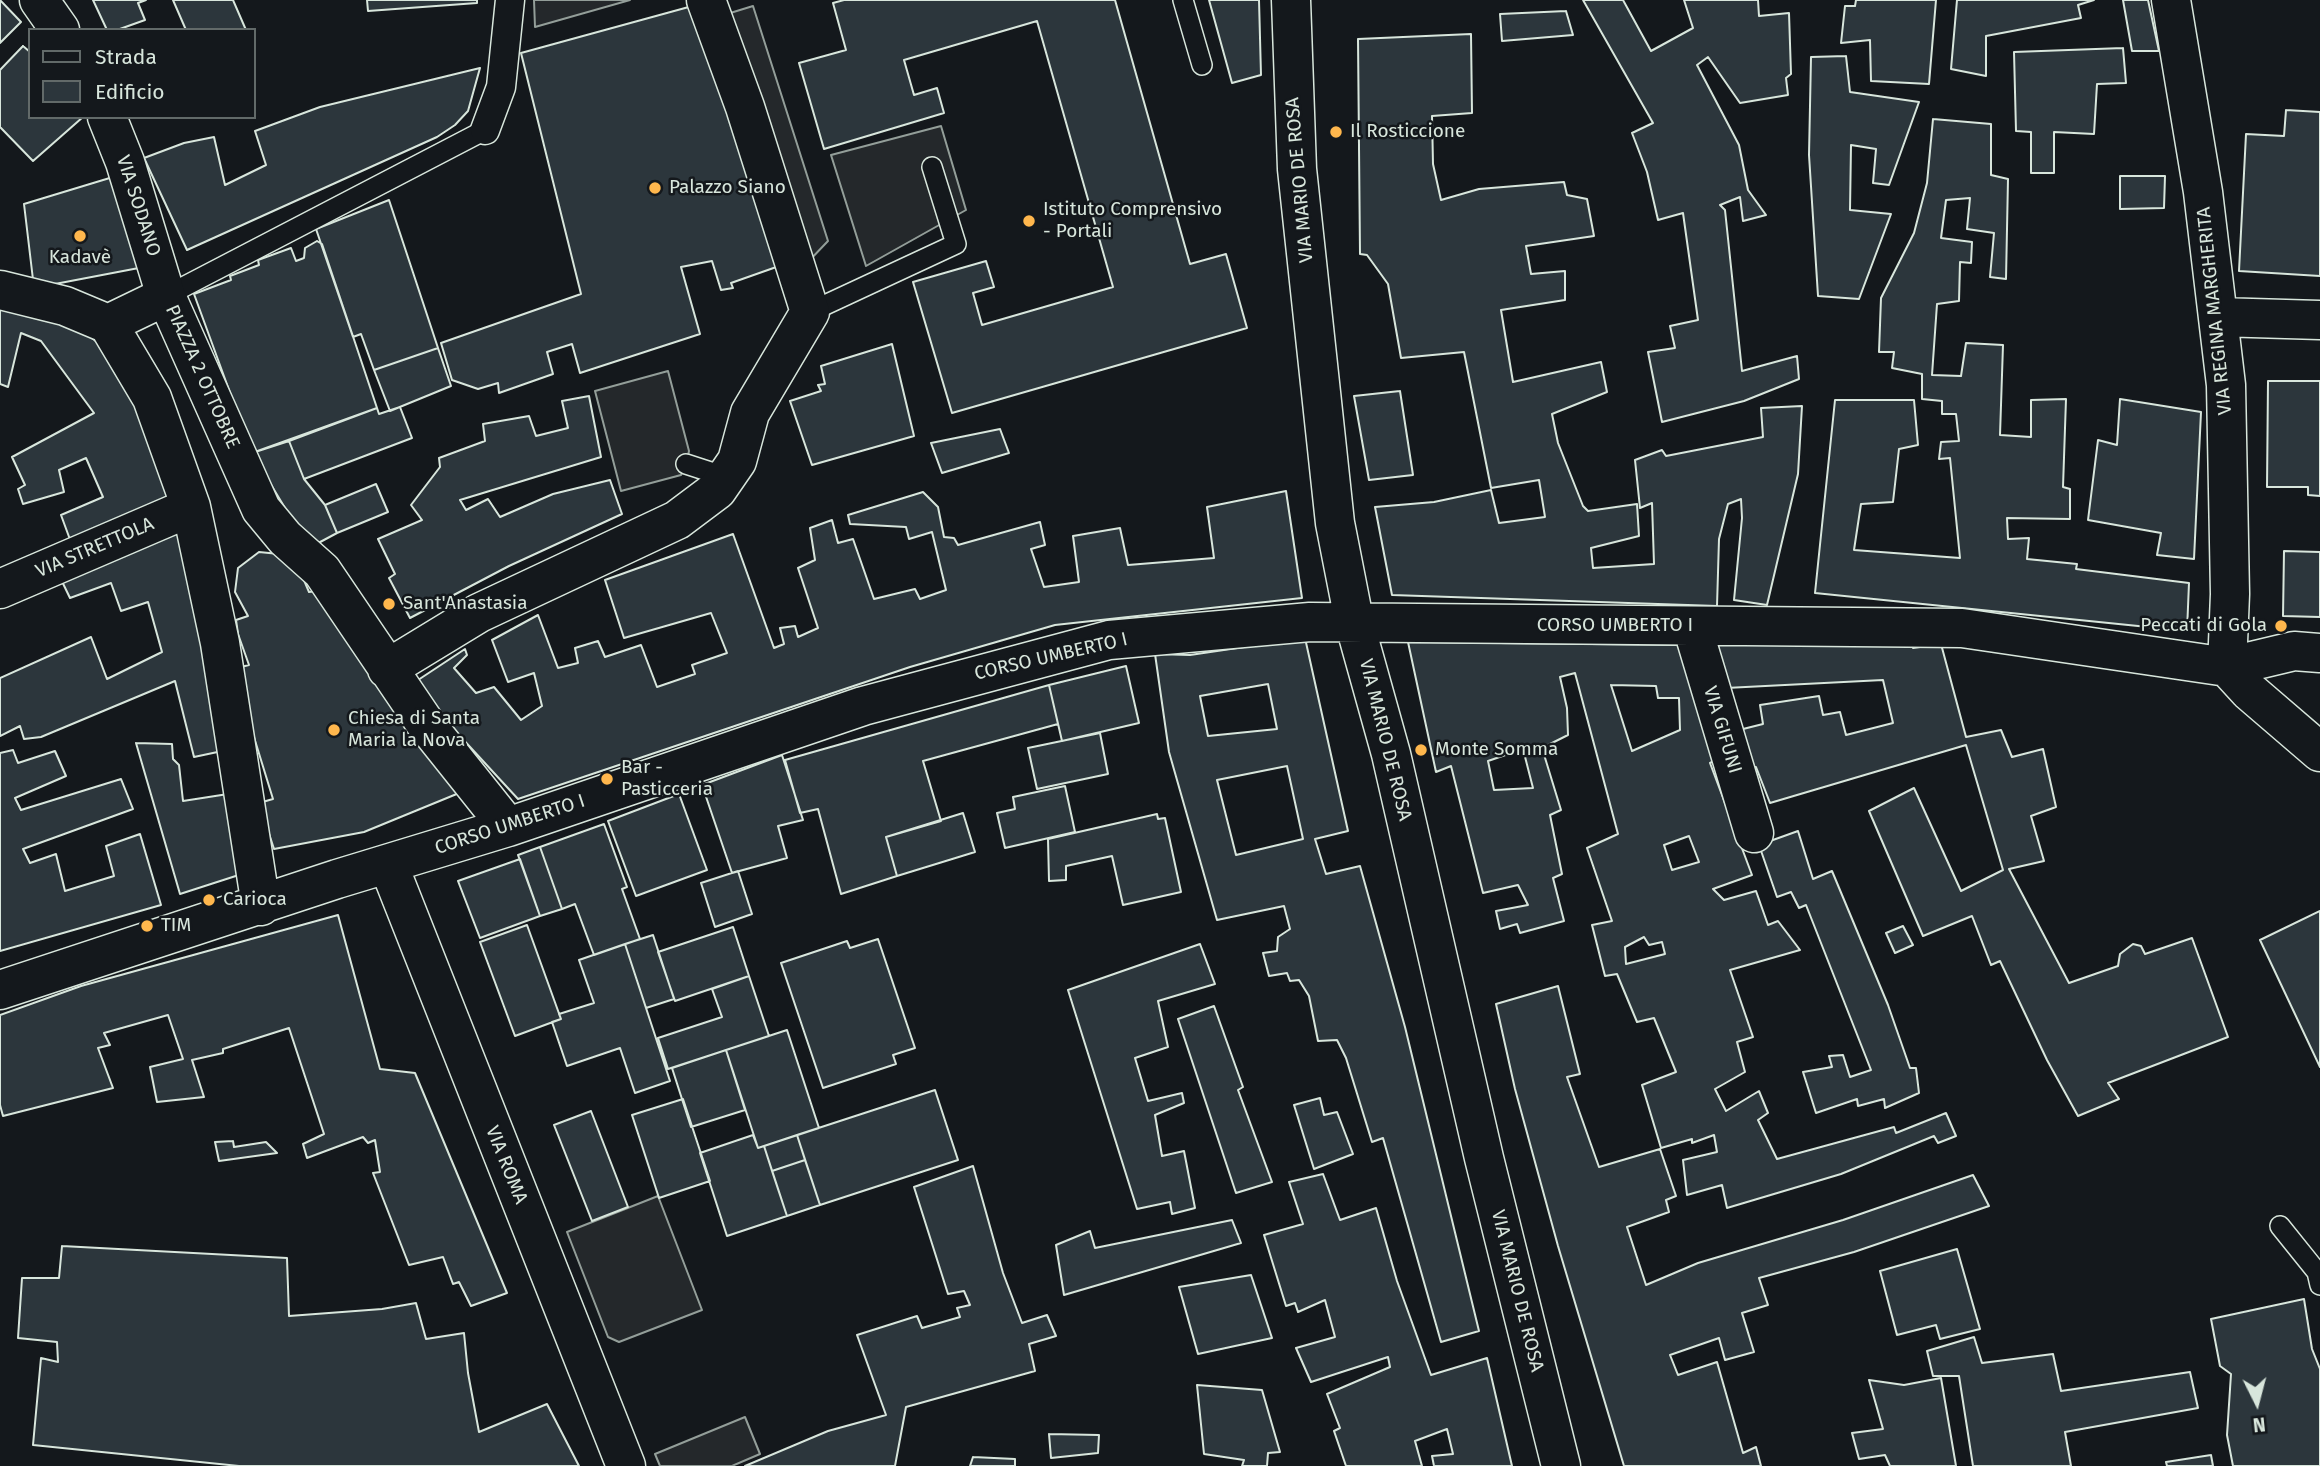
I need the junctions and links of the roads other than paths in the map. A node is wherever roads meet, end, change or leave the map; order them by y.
1 (39, 0) edge
2 (510, 0) edge
3 (706, 0) edge
4 (1183, 0) edge
5 (1291, 0) edge
6 (2171, 0) edge
7 (59, 28) edge
8 (1202, 65) dead end
9 (108, 119) edge
10 (485, 130) joint
11 (932, 167) dead end
12 (0, 290) edge
13 (166, 296) junction
14 (810, 312) junction
15 (2218, 317) junction
16 (2320, 320) edge
17 (108, 324) junction
18 (686, 464) dead end
19 (726, 477) junction
20 (191, 507) junction
21 (0, 589) edge
22 (1355, 625) junction
23 (1692, 626) junction
24 (2320, 653) edge
25 (2227, 667) junction
26 (387, 668) junction
27 (2320, 752) edge
28 (508, 827) junction
29 (1754, 833) dead end
30 (388, 864) junction
31 (261, 906) junction
32 (0, 990) edge
33 (2280, 1226) dead end
34 (2320, 1285) edge
35 (626, 1466) edge
36 (1561, 1466) edge

1 - 7 street
2 - 10 street
3 - 14 street
4 - 8 lane
5 - 22 street, VIA MARIO DE ROSA
6 - 15 street, VIA REGINA MARGHERITA
9 - 13 street, VIA SODANO
10 - 13 lane
11 - 14 lane
12 - 17 street
13 - 17 street, PIAZZA 2 OTTOBRE
13 - 26 street, PIAZZA 2 OTTOBRE
14 - 19 street
15 - 16 street
15 - 25 street, VIA REGINA MARGHERITA
17 - 20 street
18 - 19 lane
19 - 26 street
20 - 21 street, VIA STRETTOLA
20 - 31 street
22 - 23 street, CORSO UMBERTO I
22 - 28 street, CORSO UMBERTO I
22 - 36 street, VIA MARIO DE ROSA
23 - 25 street, CORSO UMBERTO I
23 - 29 street, VIA GIFUNI
24 - 25 street
25 - 27 street
26 - 28 street, PIAZZA 2 OTTOBRE
28 - 30 street, CORSO UMBERTO I
30 - 31 street, CORSO UMBERTO I
30 - 35 street, VIA ROMA
31 - 32 street, CORSO UMBERTO I
33 - 34 lane

